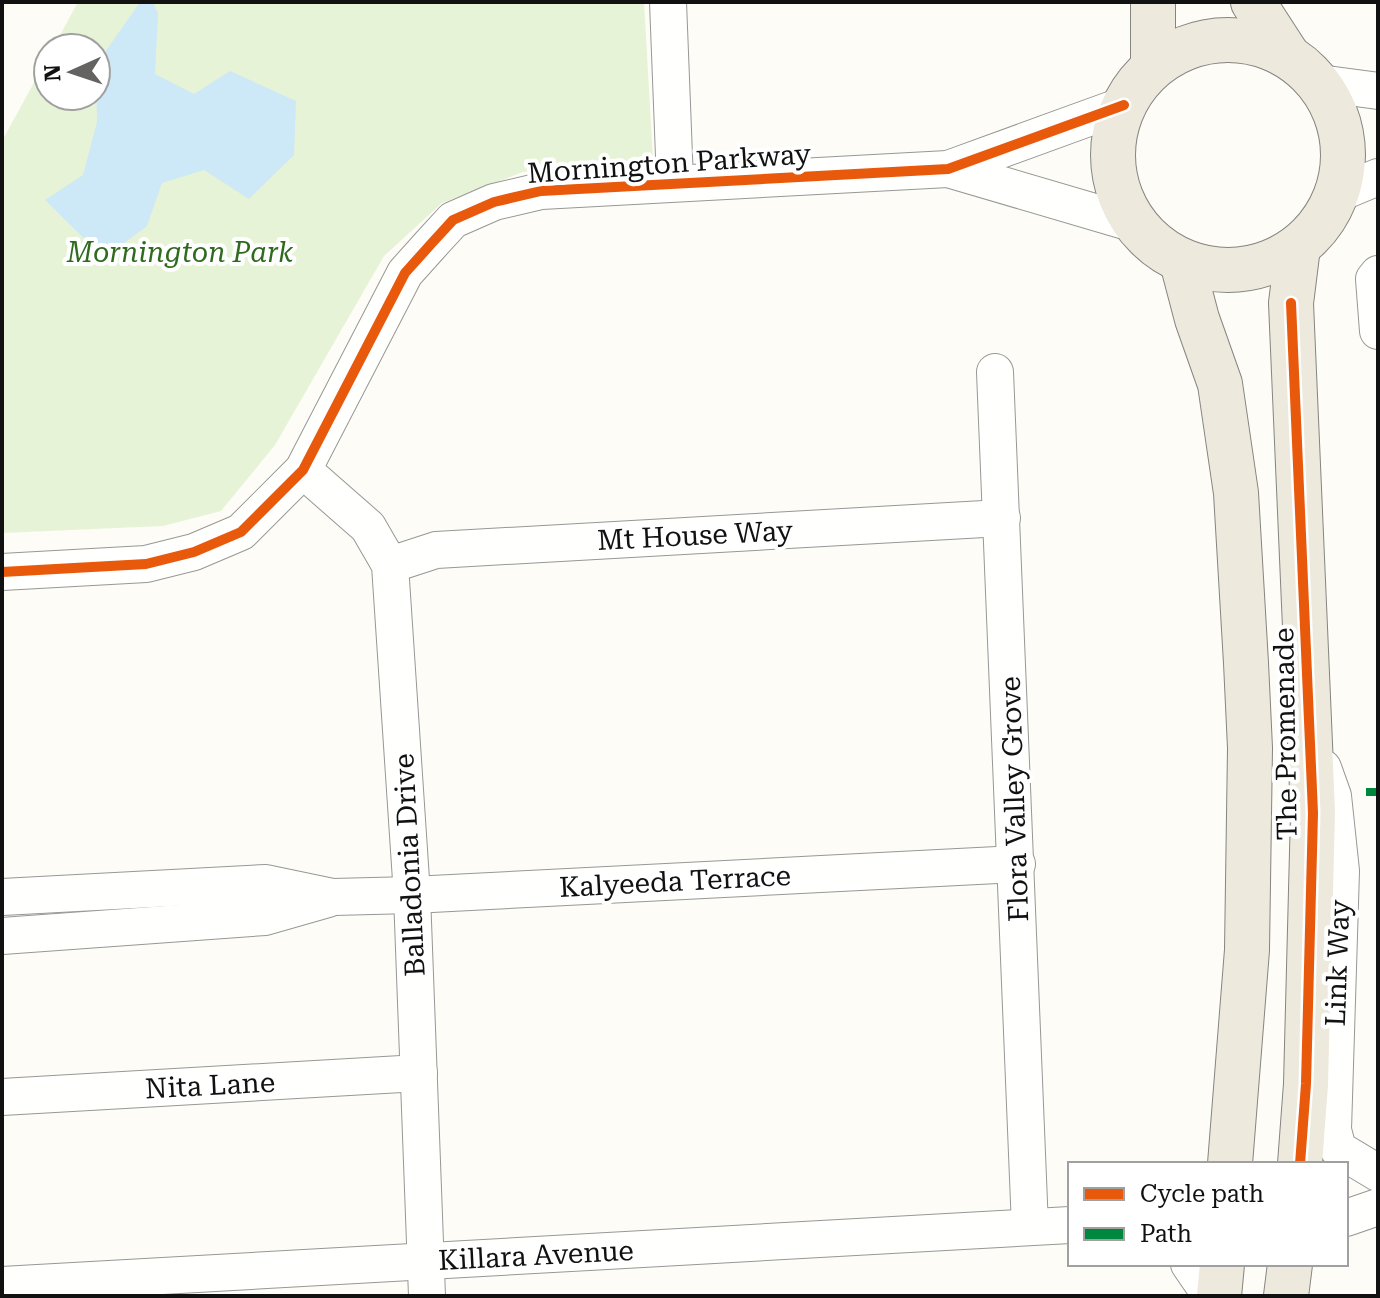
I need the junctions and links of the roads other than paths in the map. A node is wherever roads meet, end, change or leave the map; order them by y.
1 (668, 2) edge
2 (1153, 2) edge
3 (1253, 2) edge
4 (1153, 66) junction
5 (1304, 70) junction
6 (1378, 91) edge
7 (1124, 105) junction
8 (948, 169) junction
9 (1378, 177) edge
10 (675, 182) junction
11 (1337, 194) junction
12 (1135, 224) junction
13 (1298, 247) junction
14 (1182, 262) junction
15 (1378, 274) edge
16 (1378, 331) edge
17 (995, 372) dead end
18 (303, 470) junction
19 (1002, 518) junction
20 (390, 565) junction
21 (2, 572) edge
22 (1311, 732) junction
23 (1017, 864) junction
24 (412, 895) junction
25 (2, 897) edge
26 (333, 897) junction
27 (2, 936) edge
28 (419, 1073) junction
29 (2, 1097) edge
30 (1225, 1158) edge
31 (1300, 1162) edge
32 (1378, 1173) edge
33 (1378, 1207) edge
34 (1348, 1217) edge
35 (1068, 1225) edge
36 (1030, 1227) junction
37 (1190, 1266) edge
38 (1222, 1266) edge
39 (426, 1279) edge
40 (2, 1285) edge
41 (63, 1290) edge
42 (1211, 1296) edge
43 (1219, 1296) edge

1 - 10 street
2 - 4 main road
3 - 5 main road
4 - 5 main road
4 - 7 main road
5 - 6 street
5 - 11 main road
7 - 8 street, Mornington Parkway
7 - 12 main road
8 - 10 street, Mornington Parkway
8 - 12 street, Mornington Parkway
9 - 11 street
10 - 18 street, Mornington Parkway
11 - 13 main road
12 - 14 main road
13 - 14 main road
13 - 22 main road, The Promenade
14 - 30 main road, The Promenade
15 - 16 street
17 - 19 street, Flora Valley Grove
18 - 20 street, Balladonia Drive
18 - 21 street, Mornington Parkway
19 - 20 street, Mt House Way
19 - 23 street, Flora Valley Grove
20 - 24 street, Balladonia Drive
22 - 31 main road, The Promenade
22 - 32 street, Link Way
23 - 24 street, Kalyeeda Terrace
23 - 36 street, Flora Valley Grove
24 - 26 street, Kalyeeda Terrace
24 - 28 street, Balladonia Drive
25 - 26 street, Kalyeeda Terrace
26 - 27 street, Kalyeeda Terrace
28 - 29 street, Nita Lane
28 - 39 street, Balladonia Drive
33 - 34 street
35 - 36 street, Killara Avenue
36 - 39 street, Killara Avenue
37 - 42 street
38 - 43 main road
39 - 41 street, Killara Avenue
40 - 41 street, Killara Avenue

